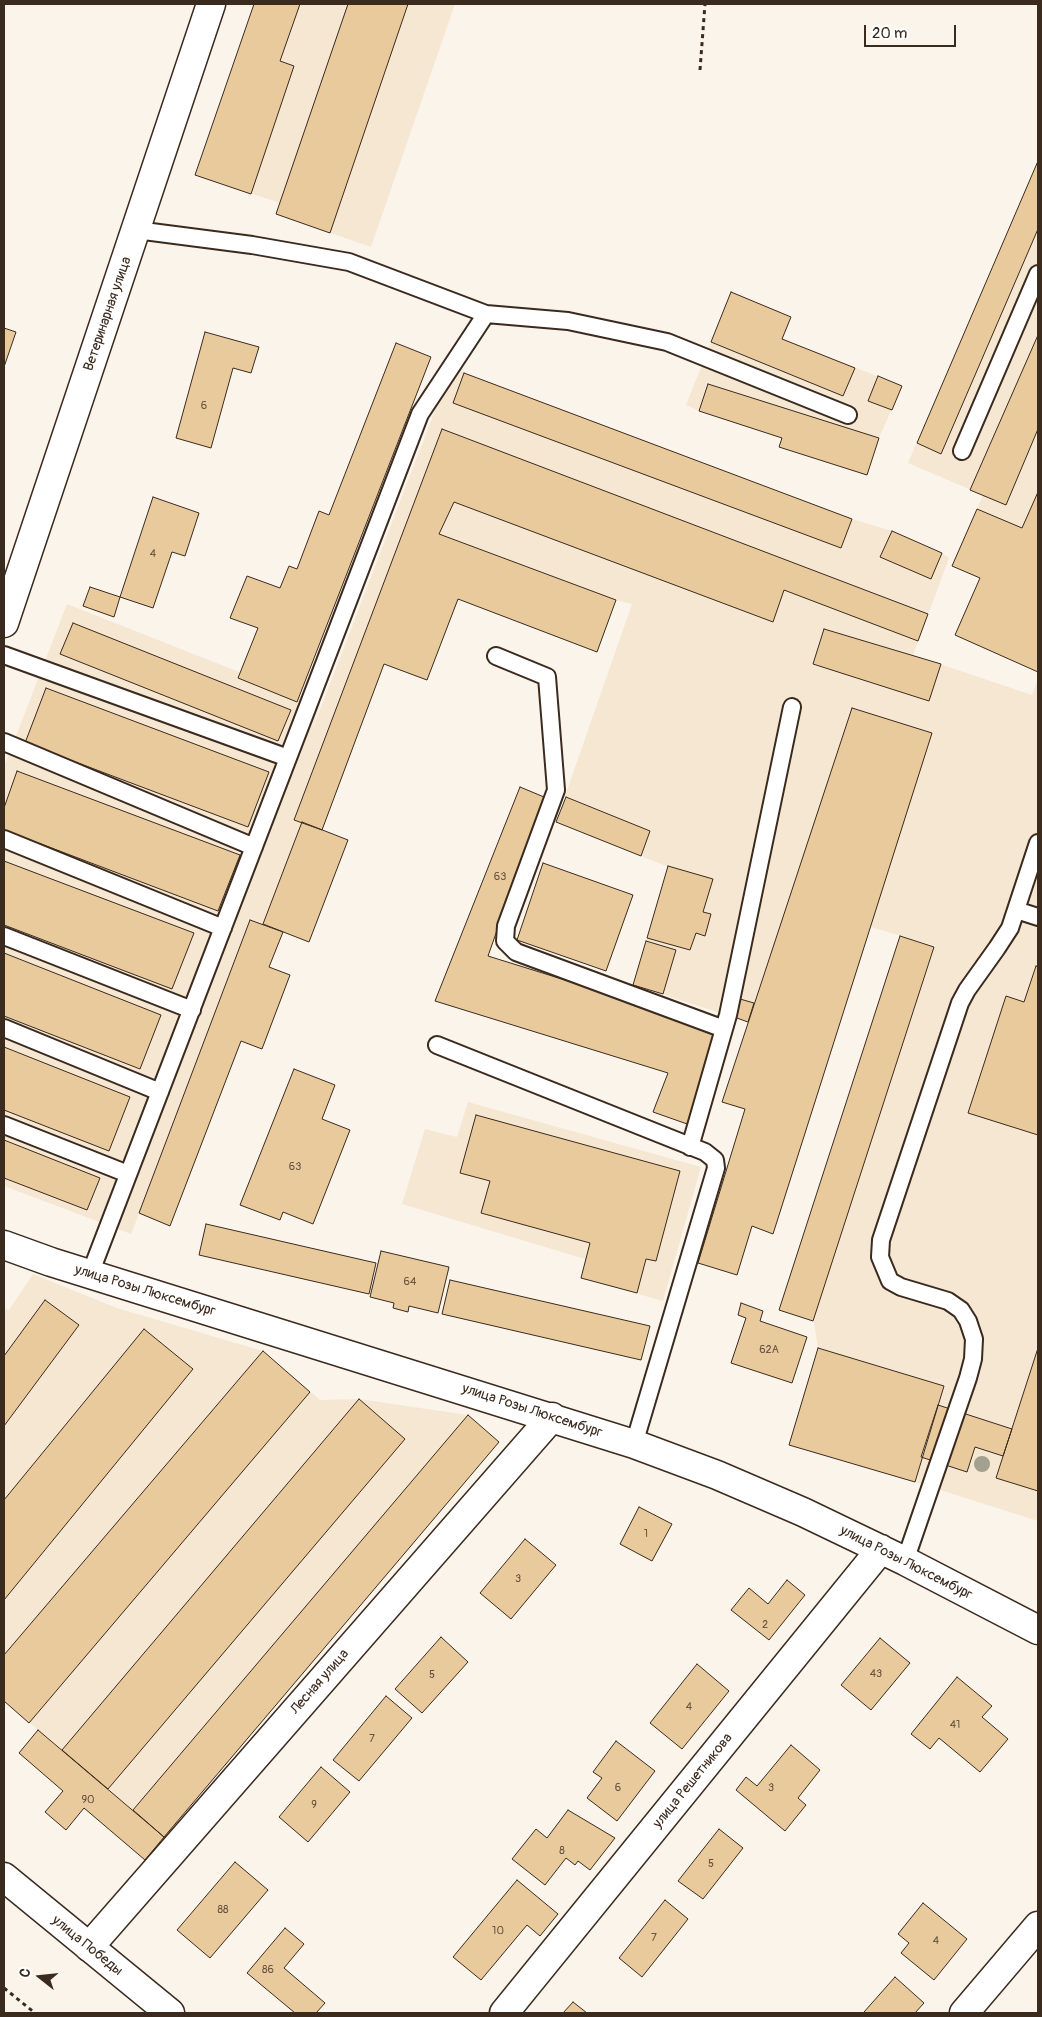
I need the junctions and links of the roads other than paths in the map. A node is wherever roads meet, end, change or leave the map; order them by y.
1 (211, 4) edge
2 (136, 230) junction
3 (1038, 274) edge
4 (486, 314) junction
5 (848, 415) dead end
6 (962, 451) dead end
7 (4, 623) edge
8 (4, 655) edge
9 (496, 656) dead end
10 (792, 707) dead end
11 (4, 742) edge
12 (288, 758) junction
13 (4, 839) edge
14 (1038, 843) edge
15 (254, 847) junction
16 (1016, 910) junction
17 (1038, 917) edge
18 (223, 928) junction
19 (4, 936) edge
20 (192, 1010) junction
21 (4, 1028) edge
22 (724, 1029) junction
23 (436, 1045) dead end
24 (160, 1092) junction
25 (4, 1125) edge
26 (690, 1148) junction
27 (128, 1174) junction
28 (4, 1245) edge
29 (90, 1274) junction
30 (552, 1417) junction
31 (634, 1444) junction
32 (881, 1549) junction
33 (906, 1561) junction
34 (1038, 1630) edge
35 (4, 1878) edge
36 (1038, 1926) edge
37 (89, 1947) junction
38 (170, 2013) edge
39 (504, 2013) edge
40 (964, 2013) edge

1 - 2 street, Ветеринарная улица
2 - 4 lane
2 - 7 street, Ветеринарная улица
3 - 6 lane
4 - 5 lane
4 - 12 lane
8 - 12 lane
9 - 22 lane
10 - 22 lane
11 - 15 lane
12 - 15 lane
13 - 18 lane
14 - 16 lane
15 - 18 lane
16 - 17 lane
16 - 33 lane
18 - 20 lane
19 - 20 lane
20 - 24 lane
21 - 24 lane
22 - 26 lane
23 - 26 lane
24 - 27 lane
25 - 27 lane
26 - 31 lane
27 - 29 lane
28 - 29 street, улица Розы Люксембург
29 - 30 street, улица Розы Люксембург
30 - 31 street, улица Розы Люксембург
30 - 37 street, Лесная улица
31 - 32 street, улица Розы Люксембург
32 - 33 street, улица Розы Люксембург
32 - 39 street, улица Решетникова
33 - 34 street, улица Розы Люксембург
35 - 37 street, улица Победы
36 - 40 street
37 - 38 street, улица Победы

